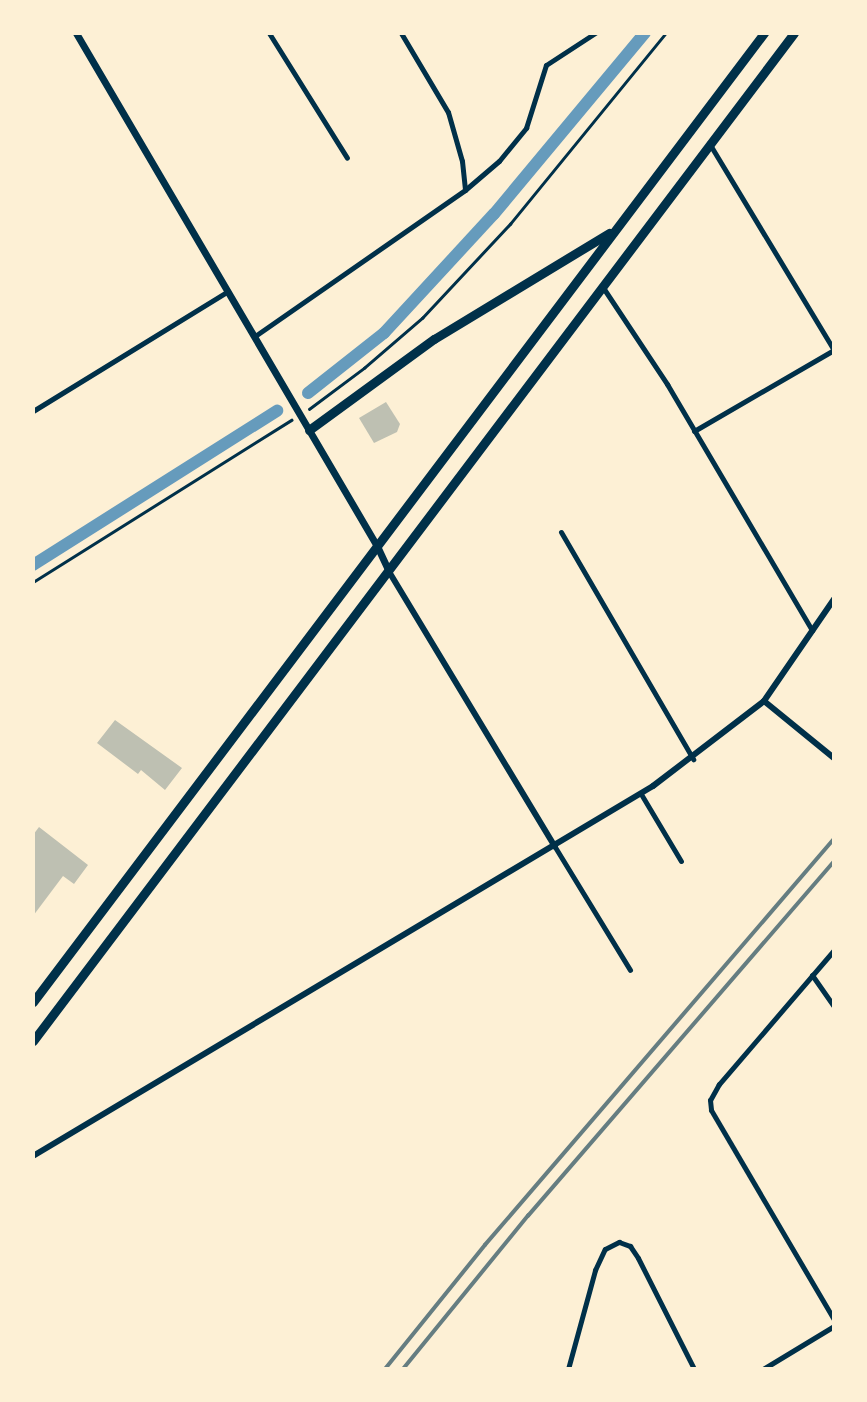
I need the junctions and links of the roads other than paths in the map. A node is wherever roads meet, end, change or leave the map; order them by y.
1 (76, 33) edge
2 (268, 33) edge
3 (401, 33) edge
4 (595, 33) edge
5 (764, 33) edge
6 (794, 33) edge
7 (709, 144) junction
8 (347, 158) dead end
9 (465, 190) junction
10 (618, 226) junction
11 (602, 286) junction
12 (228, 291) junction
13 (255, 336) junction
14 (834, 350) edge
15 (33, 411) edge
16 (309, 430) junction
17 (694, 431) junction
18 (561, 532) dead end
19 (377, 545) junction
20 (388, 569) junction
21 (834, 598) edge
22 (812, 630) junction
23 (764, 701) junction
24 (834, 758) edge
25 (693, 759) junction
26 (641, 794) junction
27 (555, 847) junction
28 (681, 860) dead end
29 (834, 950) edge
30 (630, 970) dead end
31 (812, 975) junction
32 (33, 1002) edge
33 (834, 1007) edge
34 (33, 1041) edge
35 (33, 1156) edge
36 (834, 1320) edge
37 (834, 1326) edge
38 (568, 1369) edge
39 (694, 1369) edge
40 (763, 1369) edge

1 - 12 main road
2 - 8 street
3 - 9 street
4 - 9 street
5 - 10 highway
6 - 7 highway
7 - 11 highway
7 - 14 street
9 - 13 street
10 - 16 highway
10 - 19 highway
11 - 17 street
11 - 20 highway
12 - 13 main road
12 - 15 street
13 - 16 main road
14 - 17 street
16 - 19 main road
17 - 22 street
18 - 25 street
19 - 20 main road
19 - 32 highway
20 - 27 street
20 - 34 highway
21 - 22 street
22 - 23 street
23 - 24 street
23 - 25 street
25 - 26 street
26 - 27 street
26 - 28 street
27 - 30 street
27 - 35 street
29 - 31 street
31 - 33 street
31 - 36 street
37 - 40 street
38 - 39 street

